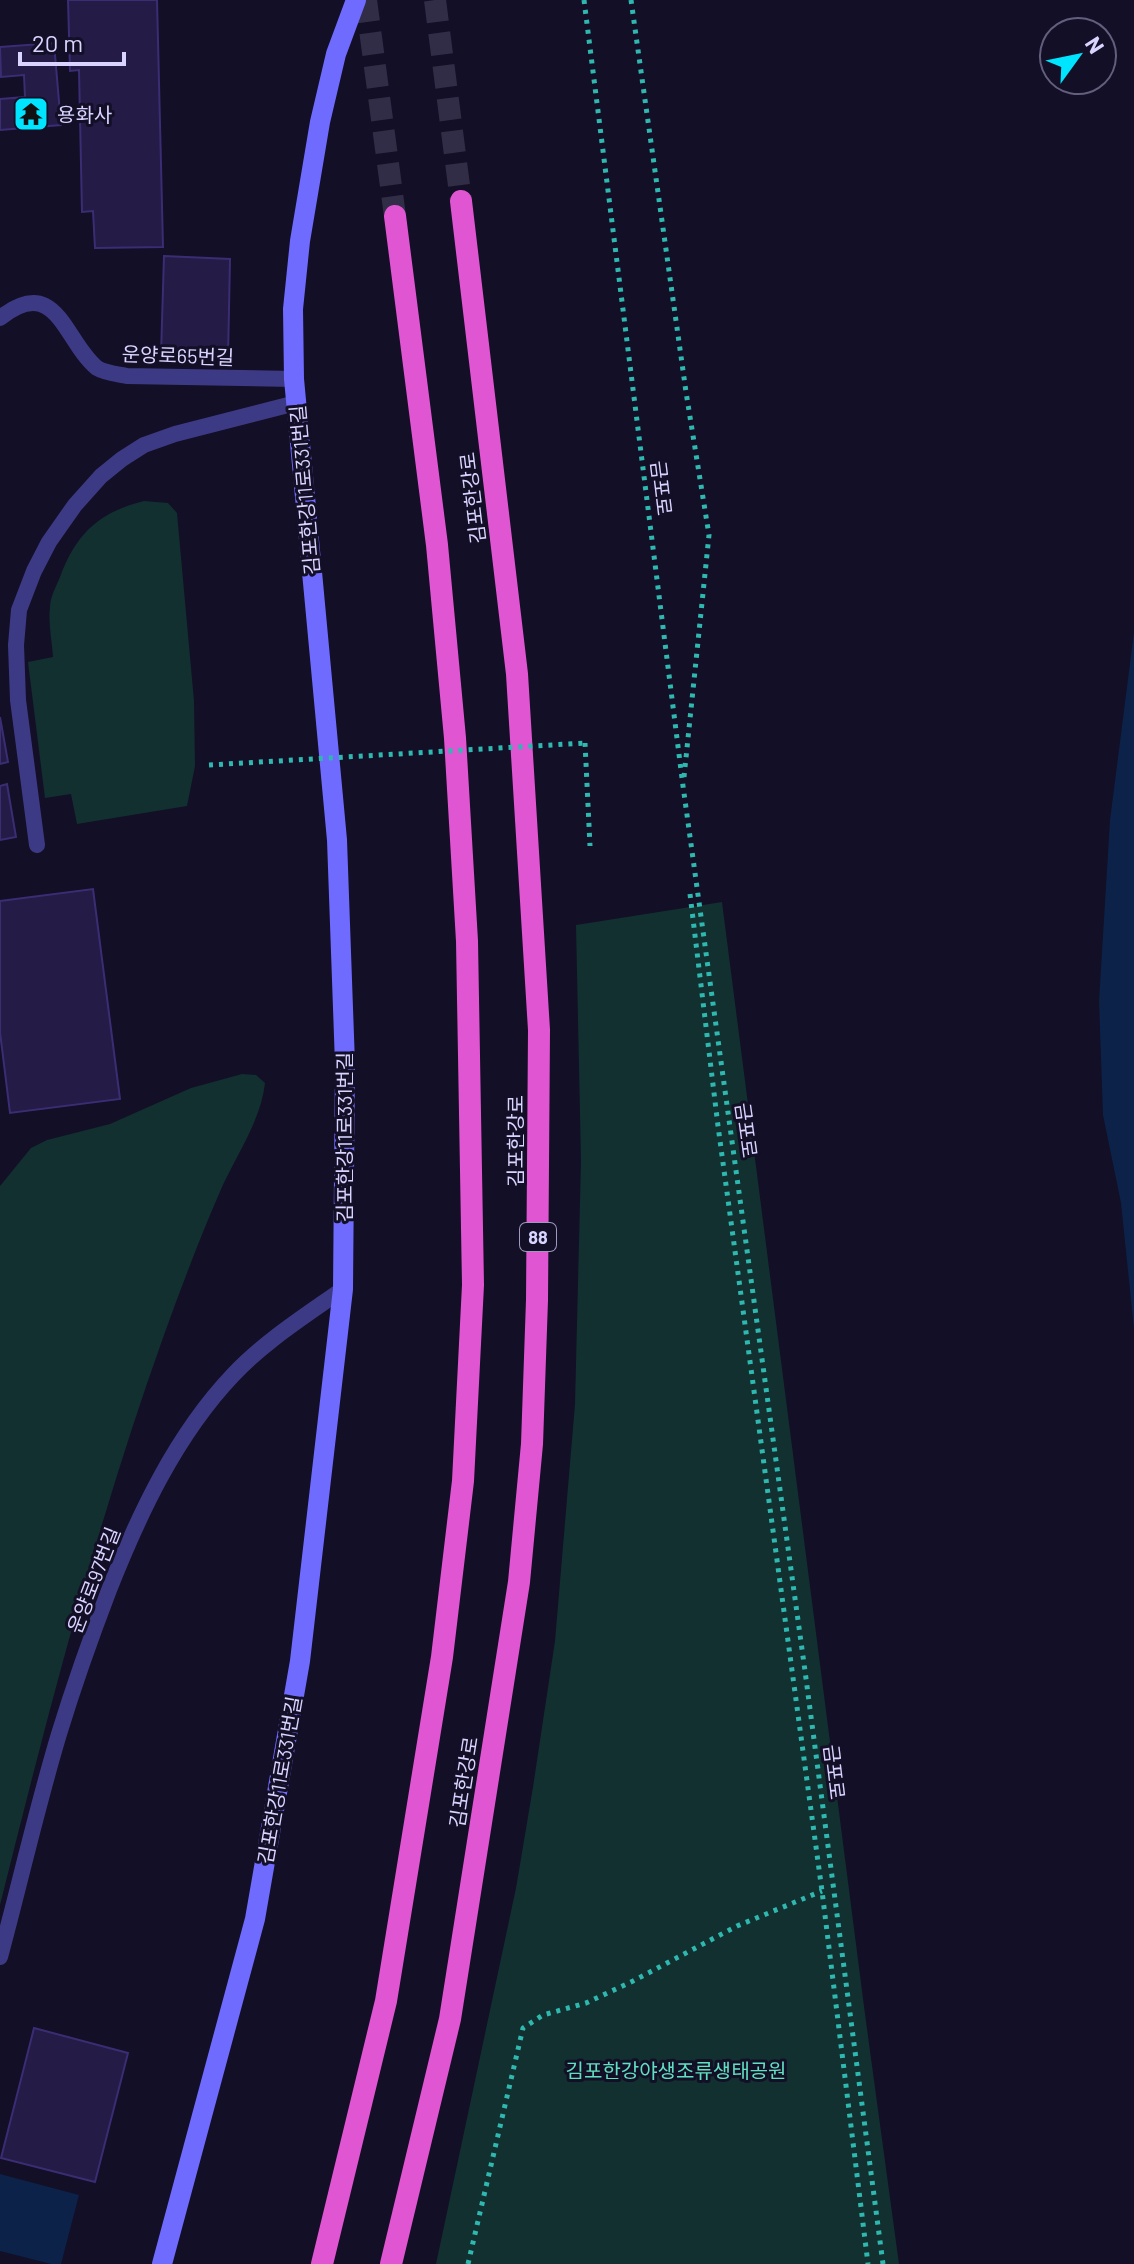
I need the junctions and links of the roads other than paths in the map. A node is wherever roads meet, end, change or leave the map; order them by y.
1 (356, 0) edge
2 (461, 201) tunnel mouth
3 (395, 216) tunnel mouth
4 (0, 318) edge
5 (294, 379) junction
6 (296, 403) junction
7 (37, 845) dead end
8 (343, 1289) junction
9 (0, 1957) edge
10 (162, 2264) edge
11 (322, 2264) edge
12 (391, 2264) edge

1 - 5 main road, 김포한강11로331번길
2 - 12 highway, 김포한강로 / 88
3 - 11 highway, 김포한강로
4 - 5 lane, 운양로65번길
5 - 6 main road, 김포한강11로331번길
6 - 7 lane
6 - 8 main road, 김포한강11로331번길
8 - 9 lane, 운양로97번길
8 - 10 main road, 김포한강11로331번길

